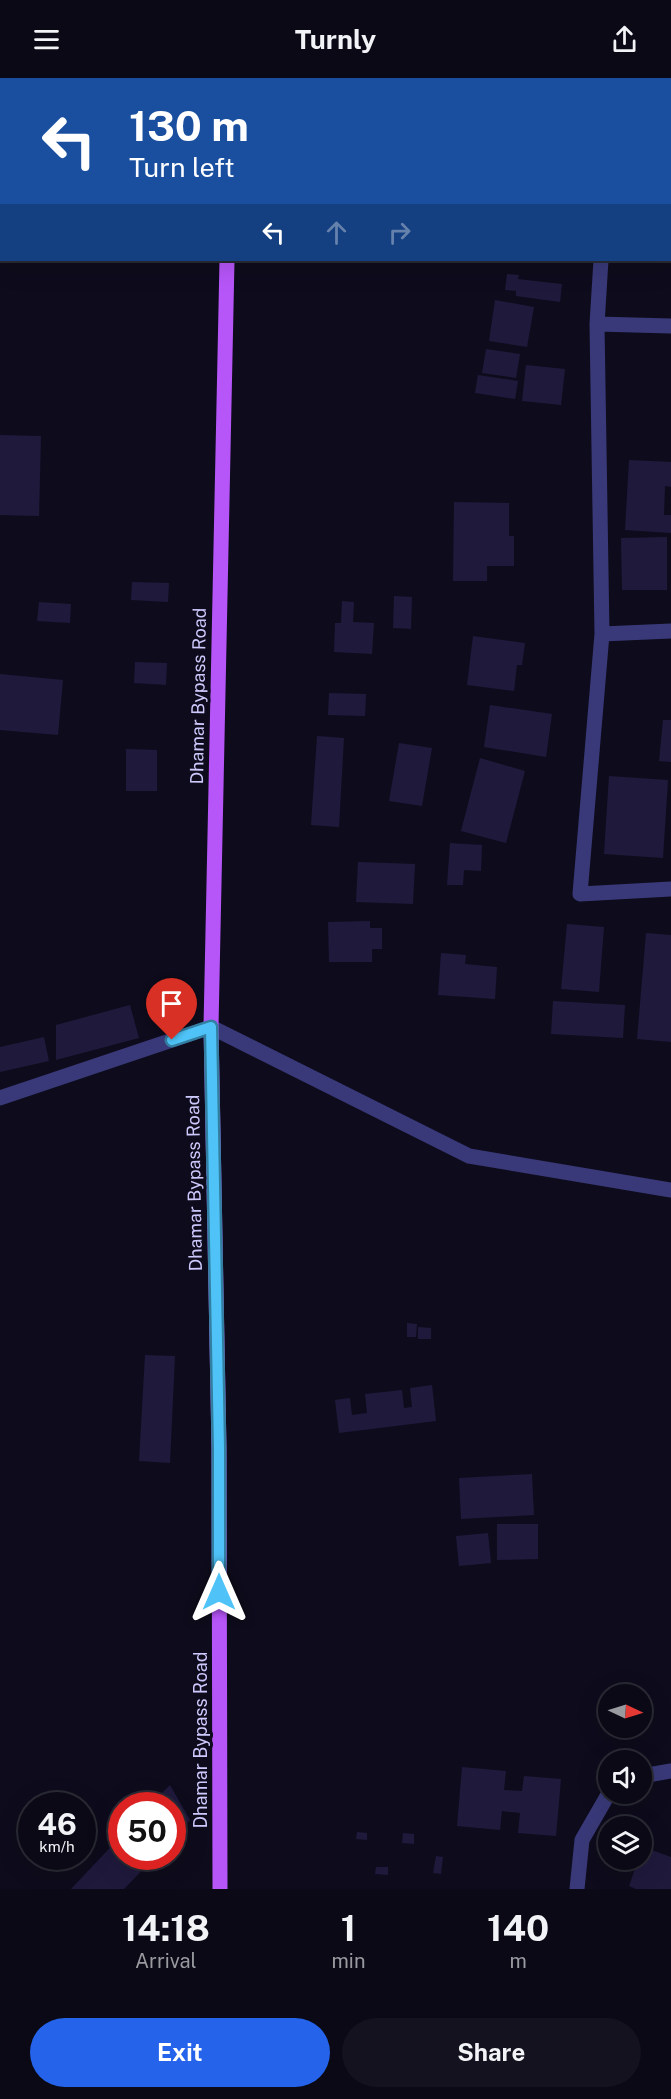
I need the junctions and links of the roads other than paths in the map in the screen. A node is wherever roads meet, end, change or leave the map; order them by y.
1 (227, 261) edge
2 (601, 261) edge
3 (597, 324) junction
4 (671, 326) edge
5 (671, 631) edge
6 (602, 634) junction
7 (671, 889) edge
8 (211, 1027) junction
9 (0, 1098) edge
10 (671, 1190) edge
11 (671, 1771) edge
12 (652, 1774) edge
13 (602, 1804) edge
14 (220, 1889) edge
15 (577, 1889) edge

1 - 8 main road, Dhamar Bypass Road
2 - 3 street
3 - 4 street
3 - 6 street
5 - 6 street
6 - 7 street
8 - 9 street
8 - 10 street
8 - 14 main road, Dhamar Bypass Road
11 - 12 street
13 - 15 street

